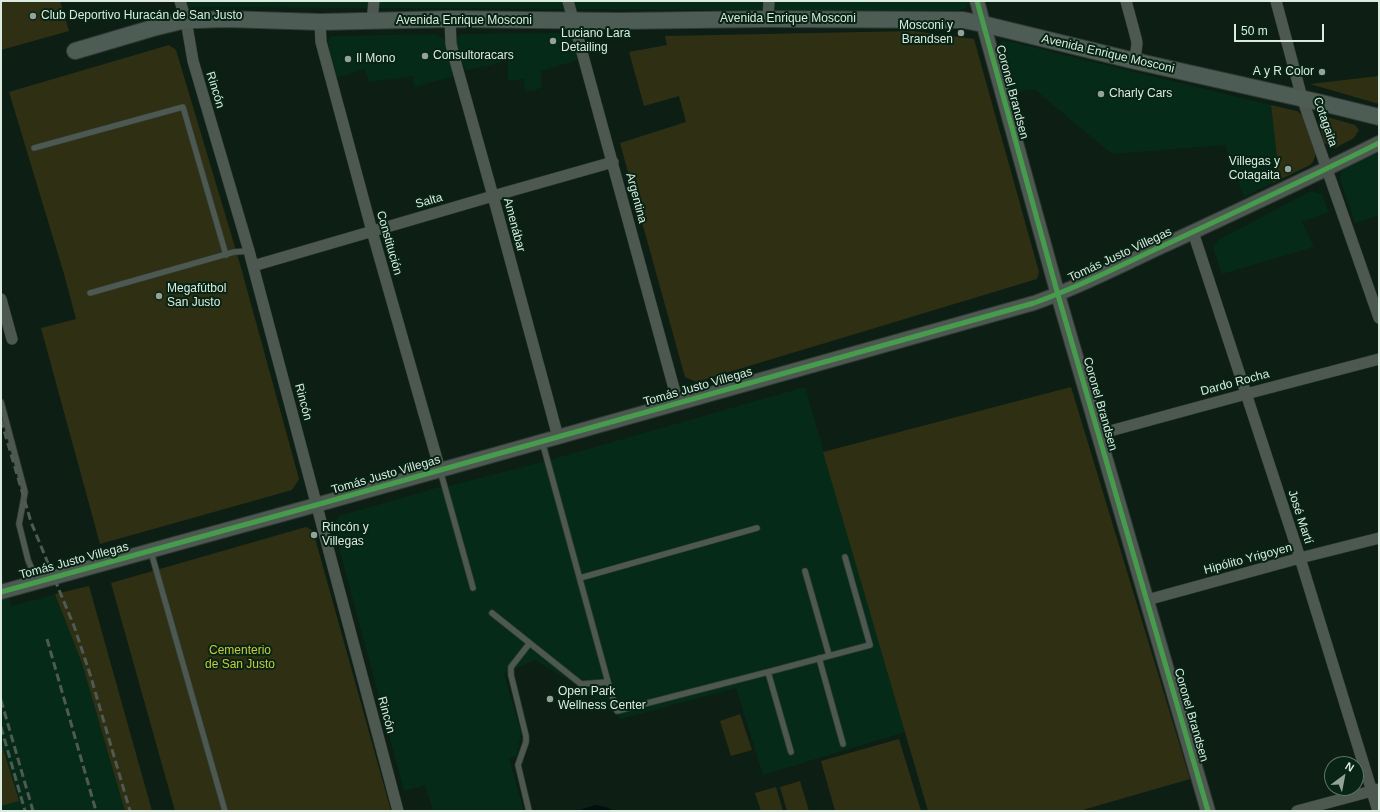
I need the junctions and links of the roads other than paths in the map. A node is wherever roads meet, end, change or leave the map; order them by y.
1 (180, 1) edge
2 (374, 1) edge
3 (568, 1) edge
4 (768, 1) edge
5 (977, 1) edge
6 (1126, 1) edge
7 (1276, 1) edge
8 (768, 19) junction
9 (186, 20) junction
10 (450, 20) junction
11 (573, 20) junction
12 (320, 22) junction
13 (372, 22) junction
14 (984, 24) junction
15 (75, 51) dead end
16 (1135, 61) junction
17 (1302, 98) junction
18 (1379, 117) edge
19 (1379, 143) edge
20 (34, 148) dead end
21 (613, 162) junction
22 (1327, 169) junction
23 (493, 196) junction
24 (372, 231) junction
25 (1193, 232) junction
26 (249, 251) junction
27 (226, 255) junction
28 (253, 266) junction
29 (90, 293) dead end
30 (1058, 294) junction
31 (1, 299) edge
32 (1379, 318) edge
33 (12, 339) dead end
34 (1379, 360) edge
35 (1246, 394) junction
36 (1, 402) edge
37 (678, 403) junction
38 (1099, 434) junction
39 (558, 437) junction
40 (542, 441) junction
41 (440, 470) junction
42 (316, 505) junction
43 (757, 528) dead end
44 (1379, 538) edge
45 (151, 550) junction
46 (845, 557) dead end
47 (1300, 558) junction
48 (805, 571) dead end
49 (580, 578) junction
50 (37, 582) junction
51 (473, 588) dead end
52 (1, 592) edge
53 (1147, 600) junction
54 (492, 613) dead end
55 (530, 644) junction
56 (829, 655) junction
57 (819, 658) junction
58 (768, 672) junction
59 (608, 682) junction
60 (843, 744) dead end
61 (791, 752) dead end
62 (1376, 790) edge
63 (225, 811) edge
64 (398, 811) edge
65 (529, 811) edge
66 (1208, 811) edge
67 (1297, 811) edge
68 (1378, 811) edge

1 - 9 street, Rincón
2 - 13 street
3 - 11 street, Argentina
4 - 8 street
5 - 14 street, Coronel Brandsen
6 - 16 street
7 - 17 street, Cotagaita
8 - 11 main road, Avenida Enrique Mosconi
8 - 14 main road, Avenida Enrique Mosconi
9 - 12 main road, Avenida Enrique Mosconi
9 - 15 main road, Avenida Enrique Mosconi
9 - 26 street, Rincón
10 - 11 main road, Avenida Enrique Mosconi
10 - 13 main road, Avenida Enrique Mosconi
10 - 23 street, Amenábar
11 - 21 street, Argentina
12 - 13 main road, Avenida Enrique Mosconi
12 - 24 street, Constitución
14 - 16 main road, Avenida Enrique Mosconi
14 - 30 street, Coronel Brandsen
16 - 17 main road, Avenida Enrique Mosconi
17 - 18 main road, Avenida Enrique Mosconi
17 - 22 street, Cotagaita
19 - 22 street, Tomás Justo Villegas
20 - 27 lane
21 - 23 street, Salta
21 - 37 street, Argentina
22 - 25 street, Tomás Justo Villegas
22 - 32 street, Cotagaita
23 - 24 street, Salta
23 - 39 street, Amenábar
24 - 28 street, Salta
24 - 41 street, Constitución
25 - 30 street, Tomás Justo Villegas
25 - 35 street, José Martí
26 - 27 lane
26 - 28 street, Rincón
27 - 29 lane
28 - 42 street, Rincón
30 - 37 street, Tomás Justo Villegas
30 - 38 street, Coronel Brandsen
31 - 33 street
34 - 35 street, Dardo Rocha
35 - 38 street, Dardo Rocha
35 - 47 street, José Martí
36 - 50 lane
37 - 39 street, Tomás Justo Villegas
38 - 53 street, Coronel Brandsen
39 - 40 street, Tomás Justo Villegas
40 - 41 street, Tomás Justo Villegas
40 - 49 lane
41 - 42 street, Tomás Justo Villegas
41 - 51 lane
42 - 45 street, Tomás Justo Villegas
42 - 64 street, Rincón
43 - 49 lane
44 - 47 street, Hipólito Yrigoyen
45 - 50 street, Tomás Justo Villegas
45 - 63 lane
46 - 56 lane
47 - 53 street, Hipólito Yrigoyen
47 - 62 street, José Martí
48 - 56 lane
49 - 59 lane
50 - 52 street, Tomás Justo Villegas
53 - 66 street, Coronel Brandsen
54 - 55 lane
55 - 59 lane
55 - 65 lane
56 - 57 lane
57 - 58 lane
57 - 60 lane
58 - 59 lane
58 - 61 lane
62 - 67 street
62 - 68 street, José Martí

